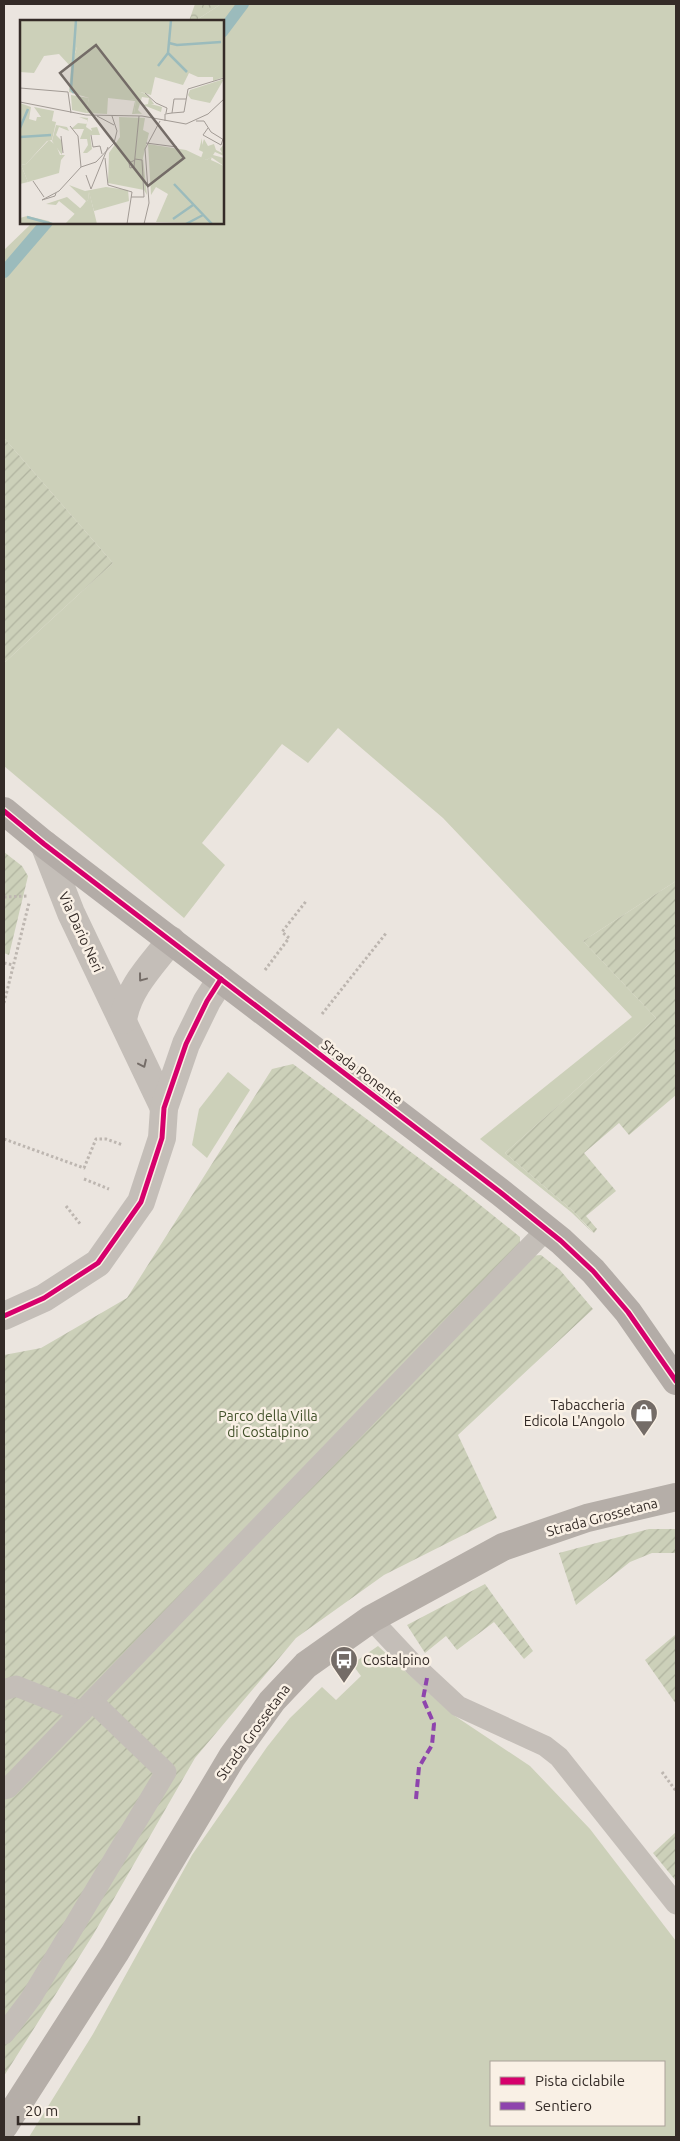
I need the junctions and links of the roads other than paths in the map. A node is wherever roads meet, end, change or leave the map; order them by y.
1 (4, 811) edge
2 (44, 844) junction
3 (172, 940) junction
4 (221, 979) junction
5 (123, 1020) junction
6 (164, 1108) junction
7 (547, 1229) junction
8 (4, 1316) edge
9 (676, 1381) edge
10 (676, 1497) edge
11 (371, 1619) junction
12 (4, 1690) edge
13 (87, 1706) junction
14 (4, 1789) edge
15 (676, 1904) edge
16 (4, 2034) edge
17 (4, 2126) edge

1 - 2 main road, Strada Ponente
2 - 3 main road, Strada Ponente
2 - 5 street, Via Dario Neri
3 - 4 main road, Strada Ponente
3 -> 5 street
4 - 6 street, Via Dario Neri
4 - 7 main road, Strada Ponente
5 -> 6 street, Via Dario Neri
6 - 8 street, Via Dario Neri
7 - 9 main road, Strada Ponente
7 - 13 lane
10 - 11 main road, Strada Grossetana
11 - 15 lane
11 - 17 main road, Strada Grossetana
12 - 13 lane
13 - 14 lane
13 - 16 lane

